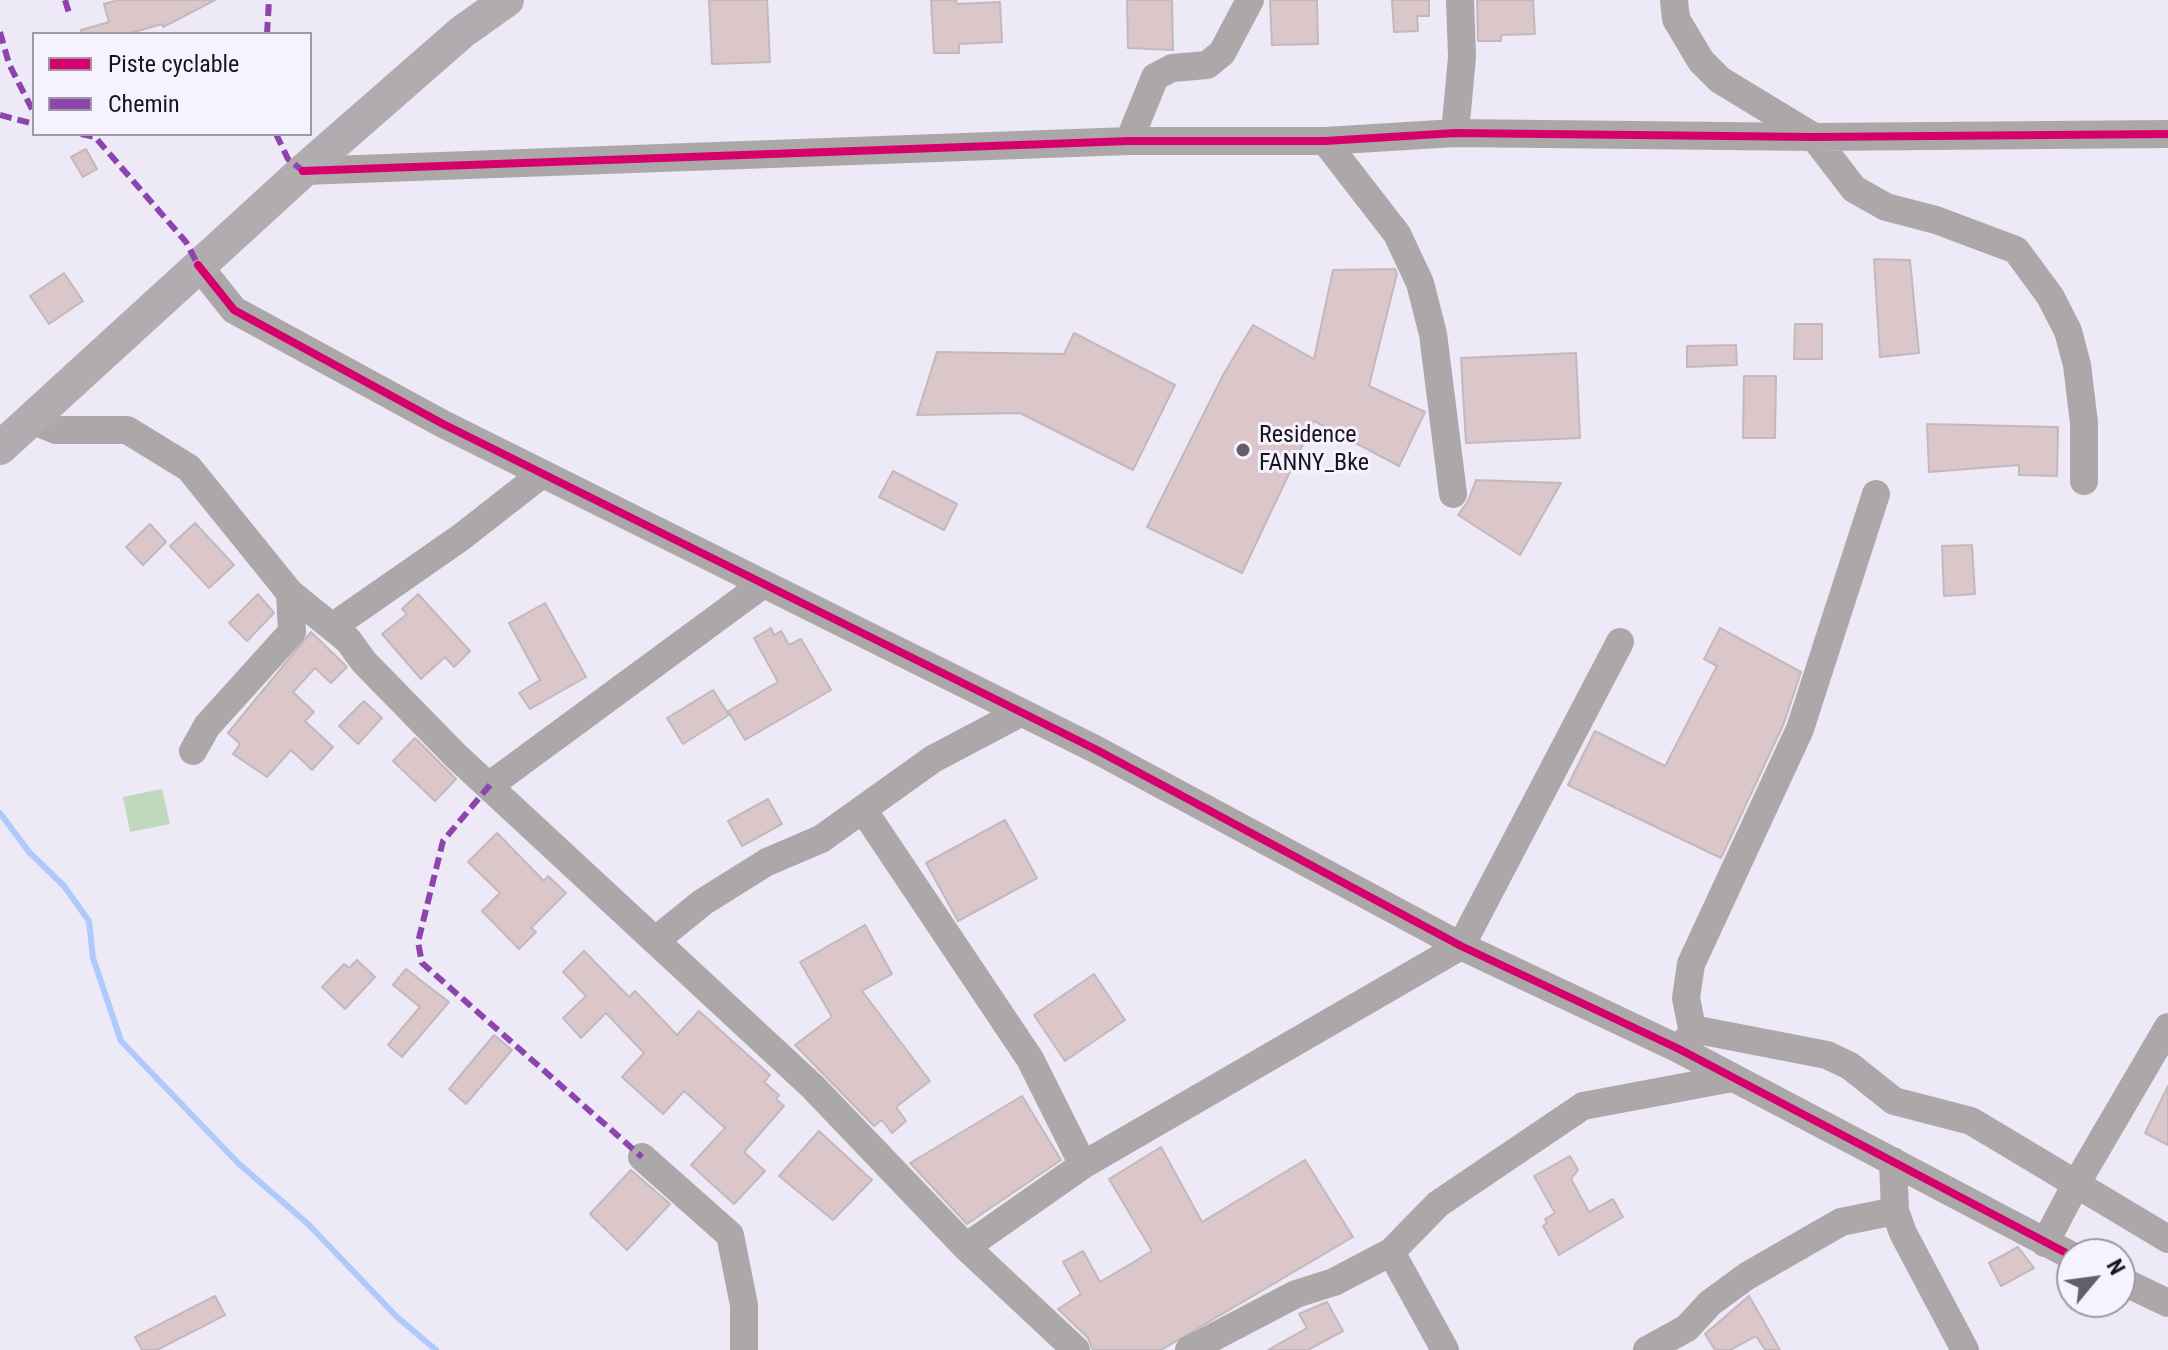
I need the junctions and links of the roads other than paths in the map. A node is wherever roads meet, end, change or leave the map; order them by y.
1 (507, 0) edge
2 (1250, 0) edge
3 (1460, 0) edge
4 (1674, 0) edge
5 (1455, 133) junction
6 (2168, 134) edge
7 (1814, 137) junction
8 (1129, 141) junction
9 (1325, 141) junction
10 (303, 171) junction
11 (198, 265) junction
12 (29, 419) junction
13 (0, 448) edge
14 (542, 474) junction
15 (2084, 481) dead end
16 (1453, 494) dead end
17 (1876, 494) dead end
18 (762, 585) junction
19 (290, 593) junction
20 (332, 627) junction
21 (1620, 642) dead end
22 (1020, 713) junction
23 (193, 751) dead end
24 (490, 785) junction
25 (864, 811) junction
26 (656, 940) junction
27 (1461, 946) junction
28 (2168, 1027) edge
29 (1686, 1041) junction
30 (1732, 1078) junction
31 (642, 1157) dead end
32 (1893, 1161) junction
33 (1083, 1165) junction
34 (2075, 1186) junction
35 (1895, 1211) junction
36 (2168, 1239) edge
37 (2045, 1243) junction
38 (966, 1247) junction
39 (2056, 1248) edge
40 (1391, 1252) junction
41 (2136, 1288) edge
42 (2168, 1303) edge
43 (1694, 1339) edge
44 (744, 1350) edge
45 (1076, 1350) edge
46 (1189, 1350) edge
47 (1445, 1350) edge
48 (1647, 1350) edge
49 (1965, 1350) edge

1 - 10 main road
2 - 8 street
3 - 5 street
4 - 7 street
5 - 7 street
5 - 9 street
6 - 7 street
7 - 15 street
8 - 9 street
8 - 10 street
9 - 16 street
10 - 11 main road
11 - 12 main road
11 - 14 street
12 - 13 main road
12 - 19 street
14 - 18 street
14 - 20 street
17 - 29 street
18 - 22 street
18 - 24 street
19 - 20 street
19 - 23 street
20 - 24 street
21 - 27 street
22 - 25 street
22 - 27 street
24 - 26 street
25 - 26 street
25 - 33 street
26 - 38 street
27 - 29 street
27 - 33 street
28 - 34 street
29 - 30 street
29 - 34 street
30 - 32 street
30 - 40 street
31 - 44 street
32 - 35 street
32 - 37 street
33 - 38 street
34 - 36 street
34 - 37 street
35 - 43 street
35 - 49 street
37 - 39 street
38 - 45 street
40 - 46 street
40 - 47 street
41 - 42 street
43 - 48 street

